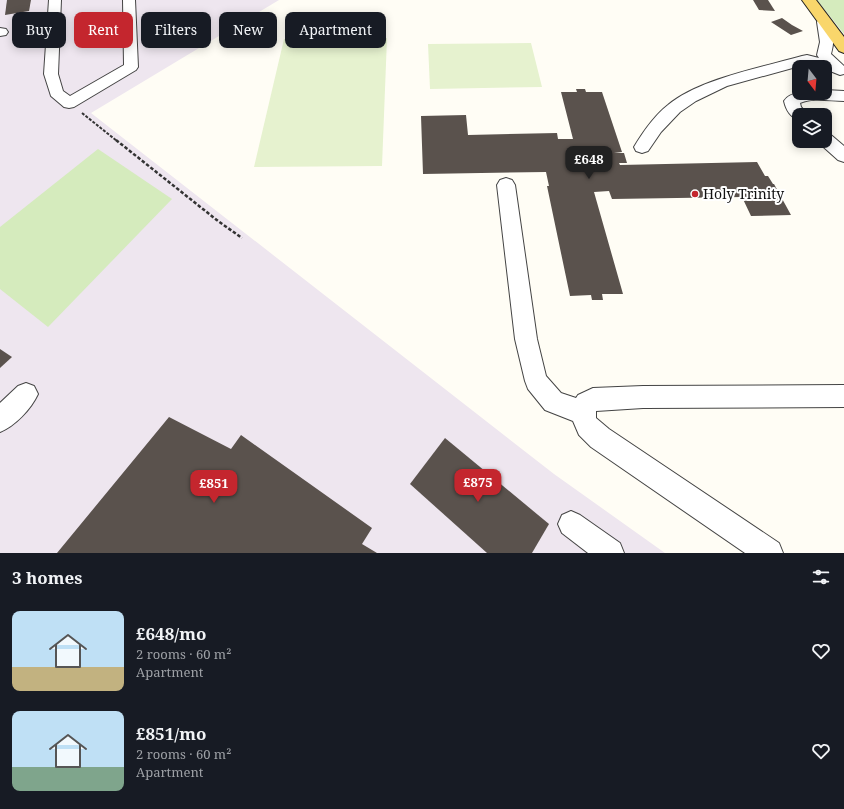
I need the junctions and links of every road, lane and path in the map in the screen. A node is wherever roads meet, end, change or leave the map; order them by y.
1 (55, 0) edge
2 (129, 0) edge
3 (809, 0) edge
4 (824, 22) junction
5 (844, 48) edge
6 (841, 71) edge
7 (844, 96) edge
8 (69, 103) junction
9 (794, 108) edge
10 (832, 145) edge
11 (642, 147) dead end
12 (844, 156) edge
13 (506, 185) dead end
14 (242, 238) dead end
15 (26, 394) dead end
16 (844, 396) edge
17 (584, 413) junction
18 (0, 420) edge
19 (571, 524) dead end
20 (610, 553) edge
21 (768, 553) edge

1 - 8 street
2 - 8 street
3 - 4 main road
4 - 5 main road
4 - 6 street
6 - 11 street
7 - 9 street
8 - 14 path
10 - 12 street
13 - 17 street
15 - 18 street
16 - 17 street
17 - 21 street
19 - 20 street

